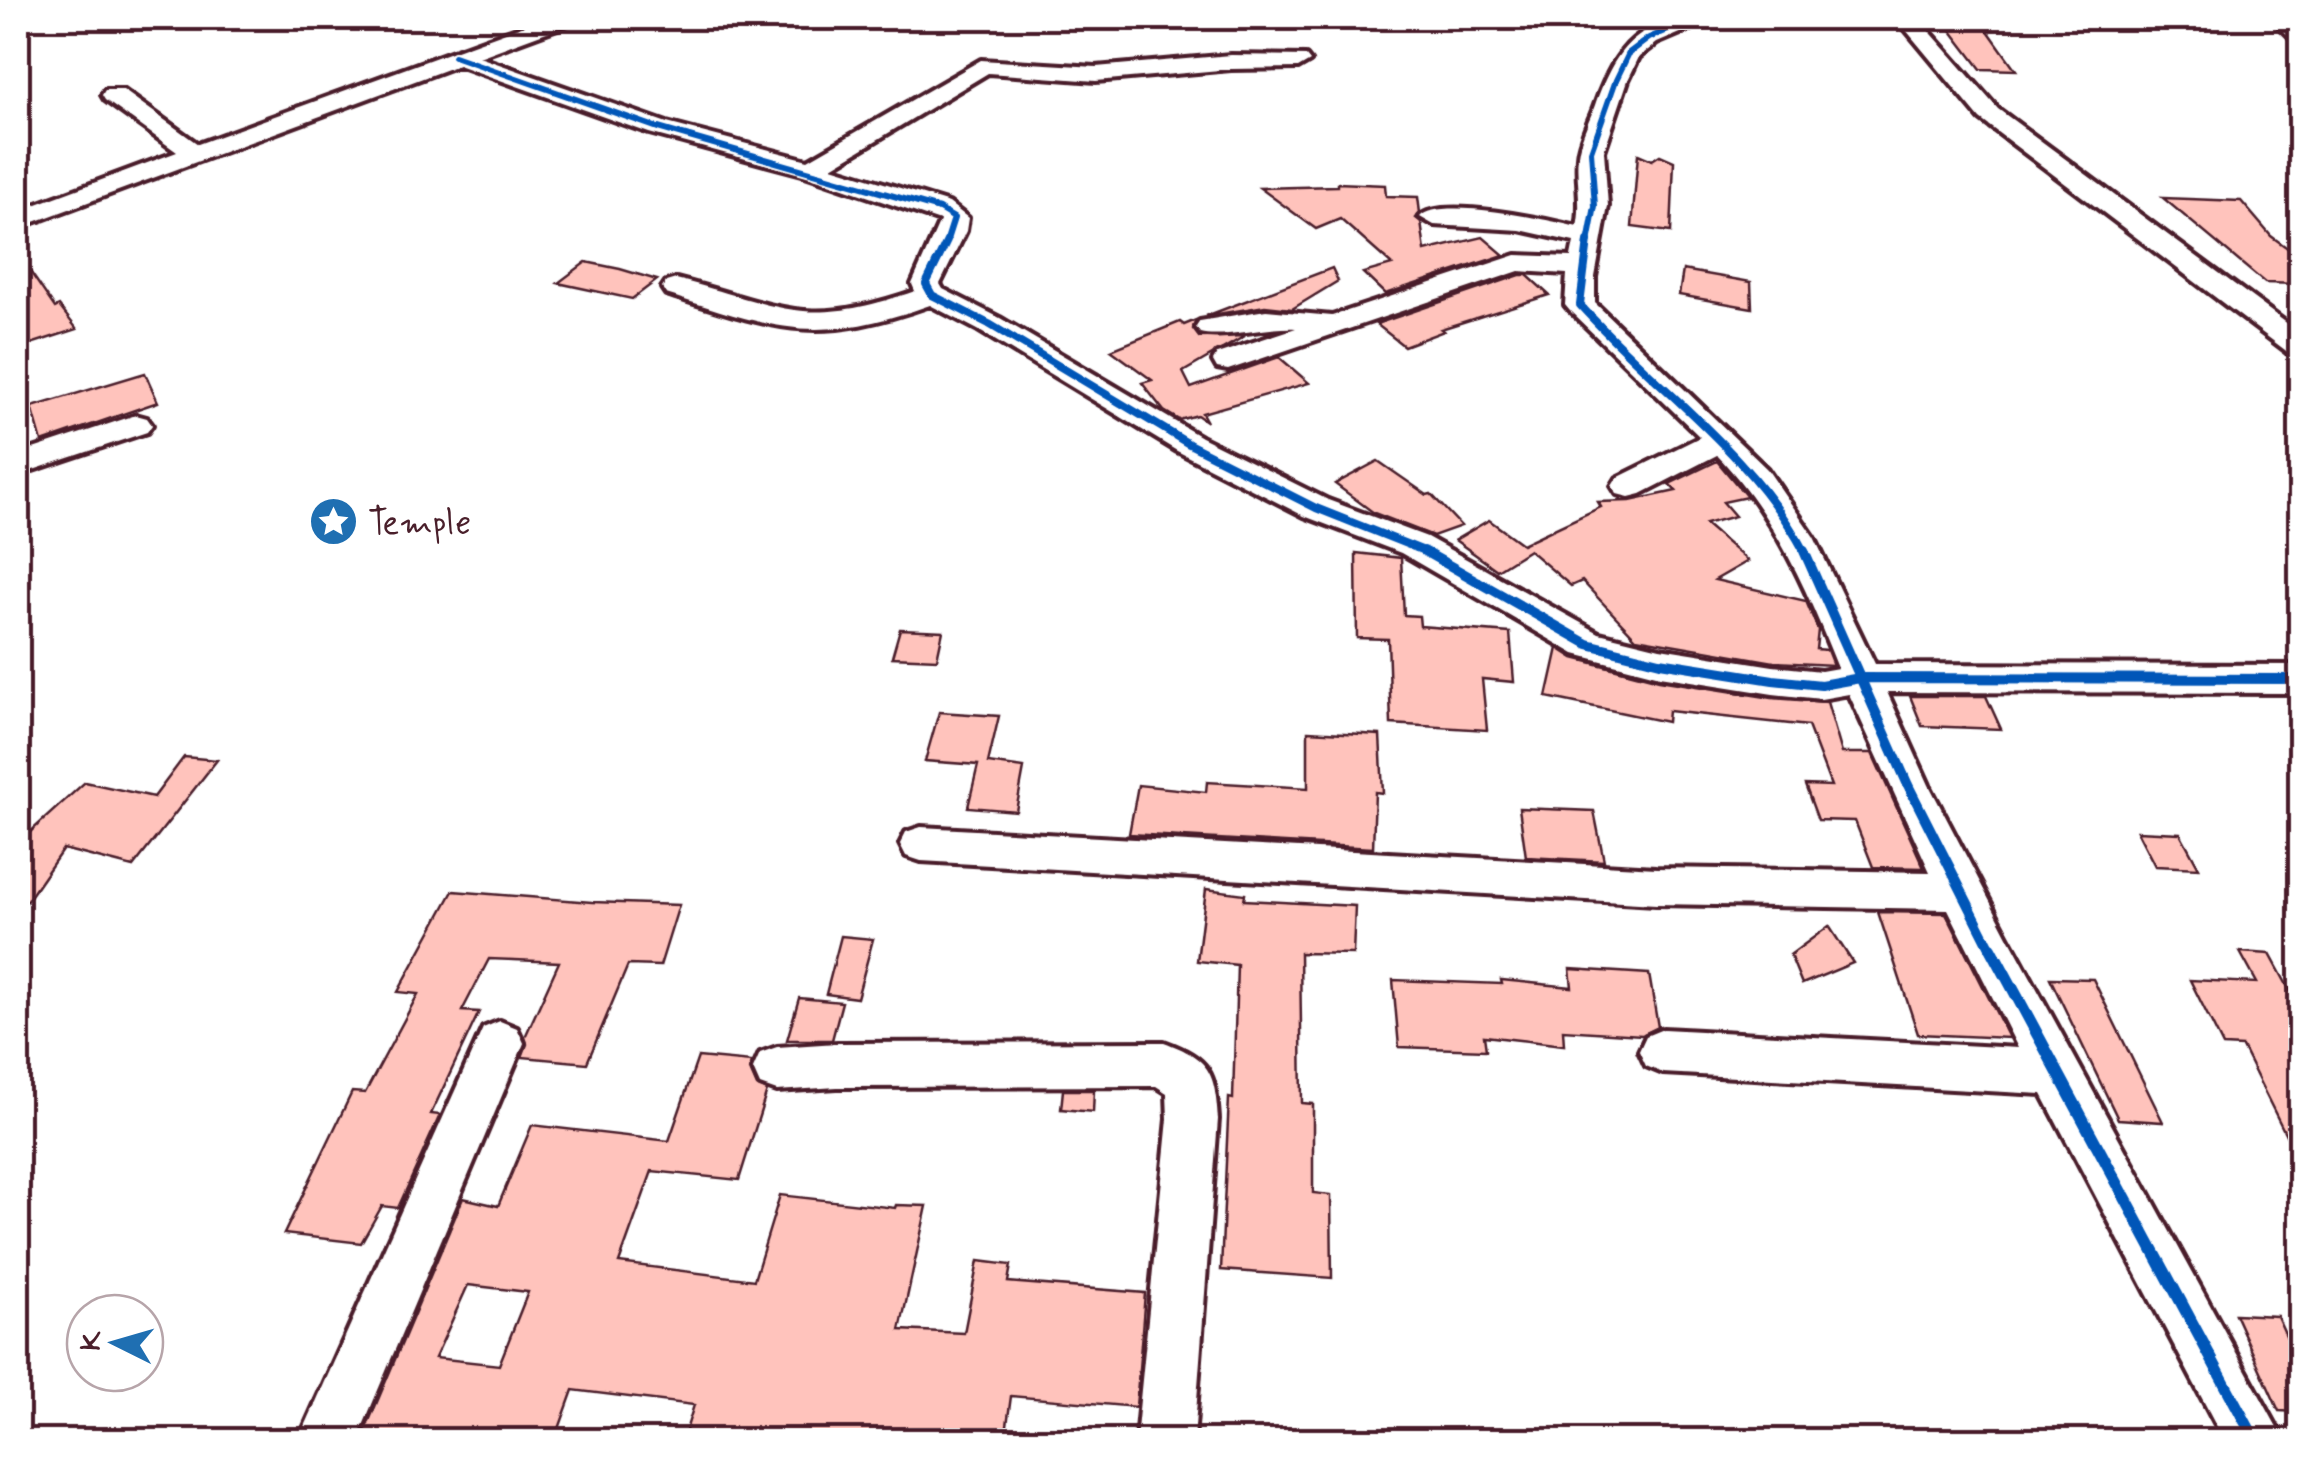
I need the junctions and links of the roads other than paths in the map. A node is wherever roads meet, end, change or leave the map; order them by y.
1 (563, 18) edge
2 (1696, 18) edge
3 (1908, 18) edge
4 (2282, 18) edge
5 (2300, 34) edge
6 (454, 56) junction
7 (1298, 61) dead end
8 (114, 96) dead end
9 (195, 154) junction
10 (811, 169) junction
11 (1434, 217) dead end
12 (20, 218) edge
13 (1588, 253) junction
14 (676, 288) dead end
15 (932, 295) junction
16 (1330, 324) junction
17 (1211, 327) dead end
18 (2300, 347) edge
19 (1228, 361) dead end
20 (136, 425) dead end
21 (1720, 440) junction
22 (18, 466) edge
23 (1629, 486) dead end
24 (1860, 678) junction
25 (2300, 679) edge
26 (921, 844) dead end
27 (1964, 892) junction
28 (500, 1043) dead end
29 (1662, 1051) dead end
30 (777, 1069) dead end
31 (2059, 1073) junction
32 (328, 1440) edge
33 (1165, 1440) edge
34 (2255, 1440) edge

1 - 6 street
2 - 13 street
3 - 18 street
4 - 5 street
6 - 9 street
6 - 10 street
7 - 10 street
8 - 9 street
9 - 12 street
10 - 15 street
11 - 13 street
13 - 16 street
13 - 21 street
14 - 15 street
15 - 24 street
16 - 17 street
16 - 19 street
20 - 22 street
21 - 23 street
21 - 24 street
24 - 25 street
24 - 27 street
26 - 27 street
27 - 31 street
28 - 32 street
29 - 31 street
30 - 33 street
31 - 34 street

